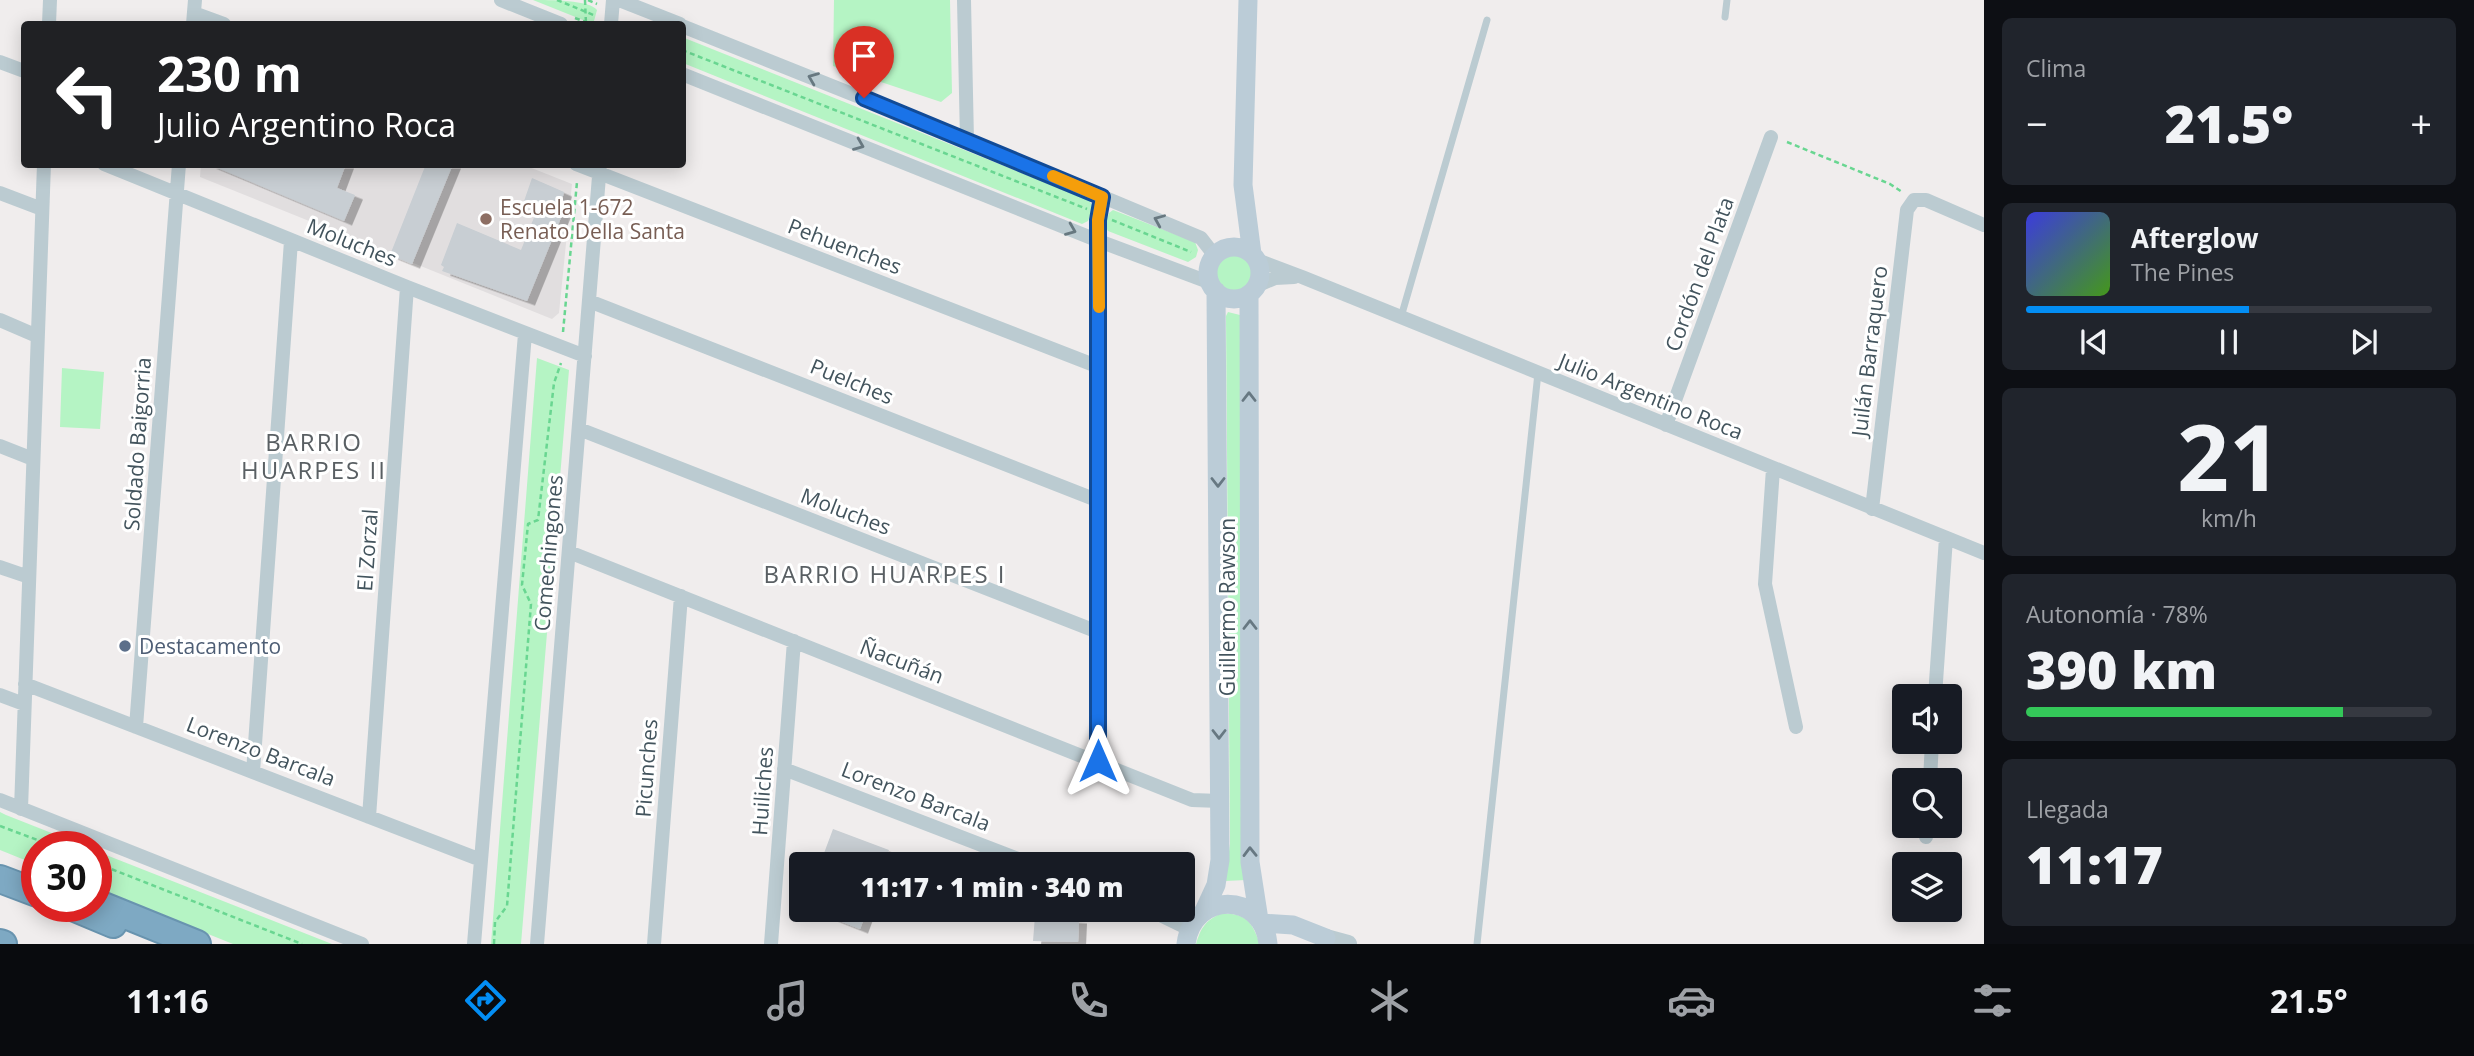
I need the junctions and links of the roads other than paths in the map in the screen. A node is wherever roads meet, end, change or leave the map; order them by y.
1 (50, 0) edge
2 (501, 0) edge
3 (613, 0) edge
4 (619, 0) edge
5 (964, 0) edge
6 (1248, 0) edge
7 (1727, 0) edge
8 (194, 12) edge
9 (1725, 17) dead end
10 (1487, 20) dead end
11 (49, 21) edge
12 (216, 21) edge
13 (554, 21) edge
14 (611, 21) edge
15 (671, 21) edge
16 (686, 27) edge
17 (0, 62) edge
18 (21, 70) edge
19 (686, 76) edge
20 (1771, 137) road end
21 (967, 140) junction
22 (44, 168) edge
23 (113, 168) edge
24 (179, 168) edge
25 (599, 169) edge
26 (1243, 186) junction
27 (0, 193) edge
28 (176, 195) junction
29 (1102, 197) junction
30 (42, 209) junction
31 (1984, 225) edge
32 (291, 240) junction
33 (1099, 241) junction
34 (1224, 251) junction
35 (1254, 257) junction
36 (1302, 277) junction
37 (407, 287) junction
38 (1213, 287) junction
39 (1253, 290) junction
40 (589, 301) junction
41 (1401, 317) junction
42 (0, 320) edge
43 (525, 334) junction
44 (37, 336) junction
45 (585, 356) junction
46 (1099, 367) junction
47 (1539, 372) junction
48 (1666, 425) junction
49 (579, 429) junction
50 (0, 446) edge
51 (33, 459) junction
52 (1773, 469) junction
53 (1098, 501) junction
54 (1872, 509) junction
55 (1945, 538) junction
56 (569, 552) junction
57 (1984, 553) edge
58 (0, 567) edge
59 (29, 578) junction
60 (681, 596) junction
61 (1098, 632) junction
62 (794, 641) junction
63 (25, 684) junction
64 (1936, 684) edge
65 (0, 695) edge
66 (24, 704) junction
67 (136, 727) junction
68 (1796, 727) dead end
69 (1098, 761) junction
70 (784, 769) junction
71 (253, 772) junction
72 (0, 800) edge
73 (1220, 802) junction
74 (21, 809) junction
75 (369, 817) junction
76 (1000, 852) edge
77 (481, 860) junction
78 (0, 866) edge
79 (21, 874) edge
80 (0, 879) edge
81 (21, 887) edge
82 (112, 909) edge
83 (1204, 911) junction
84 (1260, 921) junction
85 (109, 922) edge
86 (1166, 922) edge
87 (1187, 937) edge
88 (1329, 941) edge
89 (163, 944) edge
90 (197, 944) edge
91 (362, 944) edge
92 (474, 944) edge
93 (537, 944) edge
94 (654, 944) edge
95 (771, 944) edge
96 (1268, 944) edge
97 (1297, 944) edge
98 (1348, 944) edge
99 (1477, 944) edge

1 - 11 street
2 - 13 street
3 - 14 street
4 - 15 street
5 - 21 street
6 - 26 main road
7 - 9 lane
8 - 12 street
10 - 41 lane
21 -> 16 street
17 - 18 street
19 -> 33 street
20 - 48 street, Cordón del Plata
21 - 29 street
22 - 30 street
23 - 28 street, Moluches
24 - 28 street, Soldado Baigorria
25 - 40 street, Comechingones
25 - 46 street, Pehuenches
26 - 34 main road
26 - 35 main road
27 - 30 street
28 - 32 street, Moluches
28 - 67 street, Soldado Baigorria
29 - 33 street
34 -> 29 street
30 - 44 street
31 - 54 street, Juilán Barraquero
32 - 37 street, Moluches
32 - 71 street
33 - 38 street
33 - 46 street
34 - 35 main road
34 - 38 main road
35 - 36 street, Julio Argentino Roca
35 - 39 main road
36 - 39 street, Julio Argentino Roca
36 - 41 street, Julio Argentino Roca
37 - 43 street, Moluches
37 - 75 street, El Zorzal
38 - 39 main road
38 -> 73 main road, Guillermo Rawson
84 -> 39 main road, Guillermo Rawson
40 - 45 street, Comechingones
40 - 53 street, Puelches
41 - 47 street, Julio Argentino Roca
42 - 44 street
43 - 45 street, Moluches
43 - 77 street, Comechingones
44 - 51 street
45 - 49 street, Comechingones
46 - 53 street
47 - 48 street, Julio Argentino Roca
47 - 99 lane
48 - 52 street, Julio Argentino Roca
49 - 56 street, Comechingones
49 - 61 street, Moluches
50 - 51 street
51 - 59 street
52 - 54 street, Julio Argentino Roca
52 - 68 street
53 - 61 street
54 - 55 street, Julio Argentino Roca
55 - 57 street, Julio Argentino Roca
55 - 64 street
56 - 60 street, Ñacuñán
56 - 93 street, Comechingones
58 - 59 street
59 - 63 street
60 - 62 street, Ñacuñán
60 - 94 street, Picunches
61 - 69 street
62 - 69 street, Ñacuñán
62 - 70 street, Huiliches
63 - 66 street
63 - 67 street, Lorenzo Barcala
65 - 66 street
66 - 74 street
67 - 71 street, Lorenzo Barcala
69 - 73 street, Ñacuñán
70 - 76 street, Lorenzo Barcala
70 - 95 street, Huiliches
71 - 75 street, Lorenzo Barcala
72 - 74 street
73 - 83 main road, Guillermo Rawson
74 - 91 street
75 - 77 street, Lorenzo Barcala
77 - 92 street, Comechingones
78 - 79 highway
80 - 81 highway
82 - 90 highway
83 - 84 main road
83 - 87 main road, Guillermo Rawson
84 - 88 main road
84 - 96 main road, Guillermo Rawson
85 - 89 highway
86 - 87 street
88 - 97 main road
88 - 98 street

